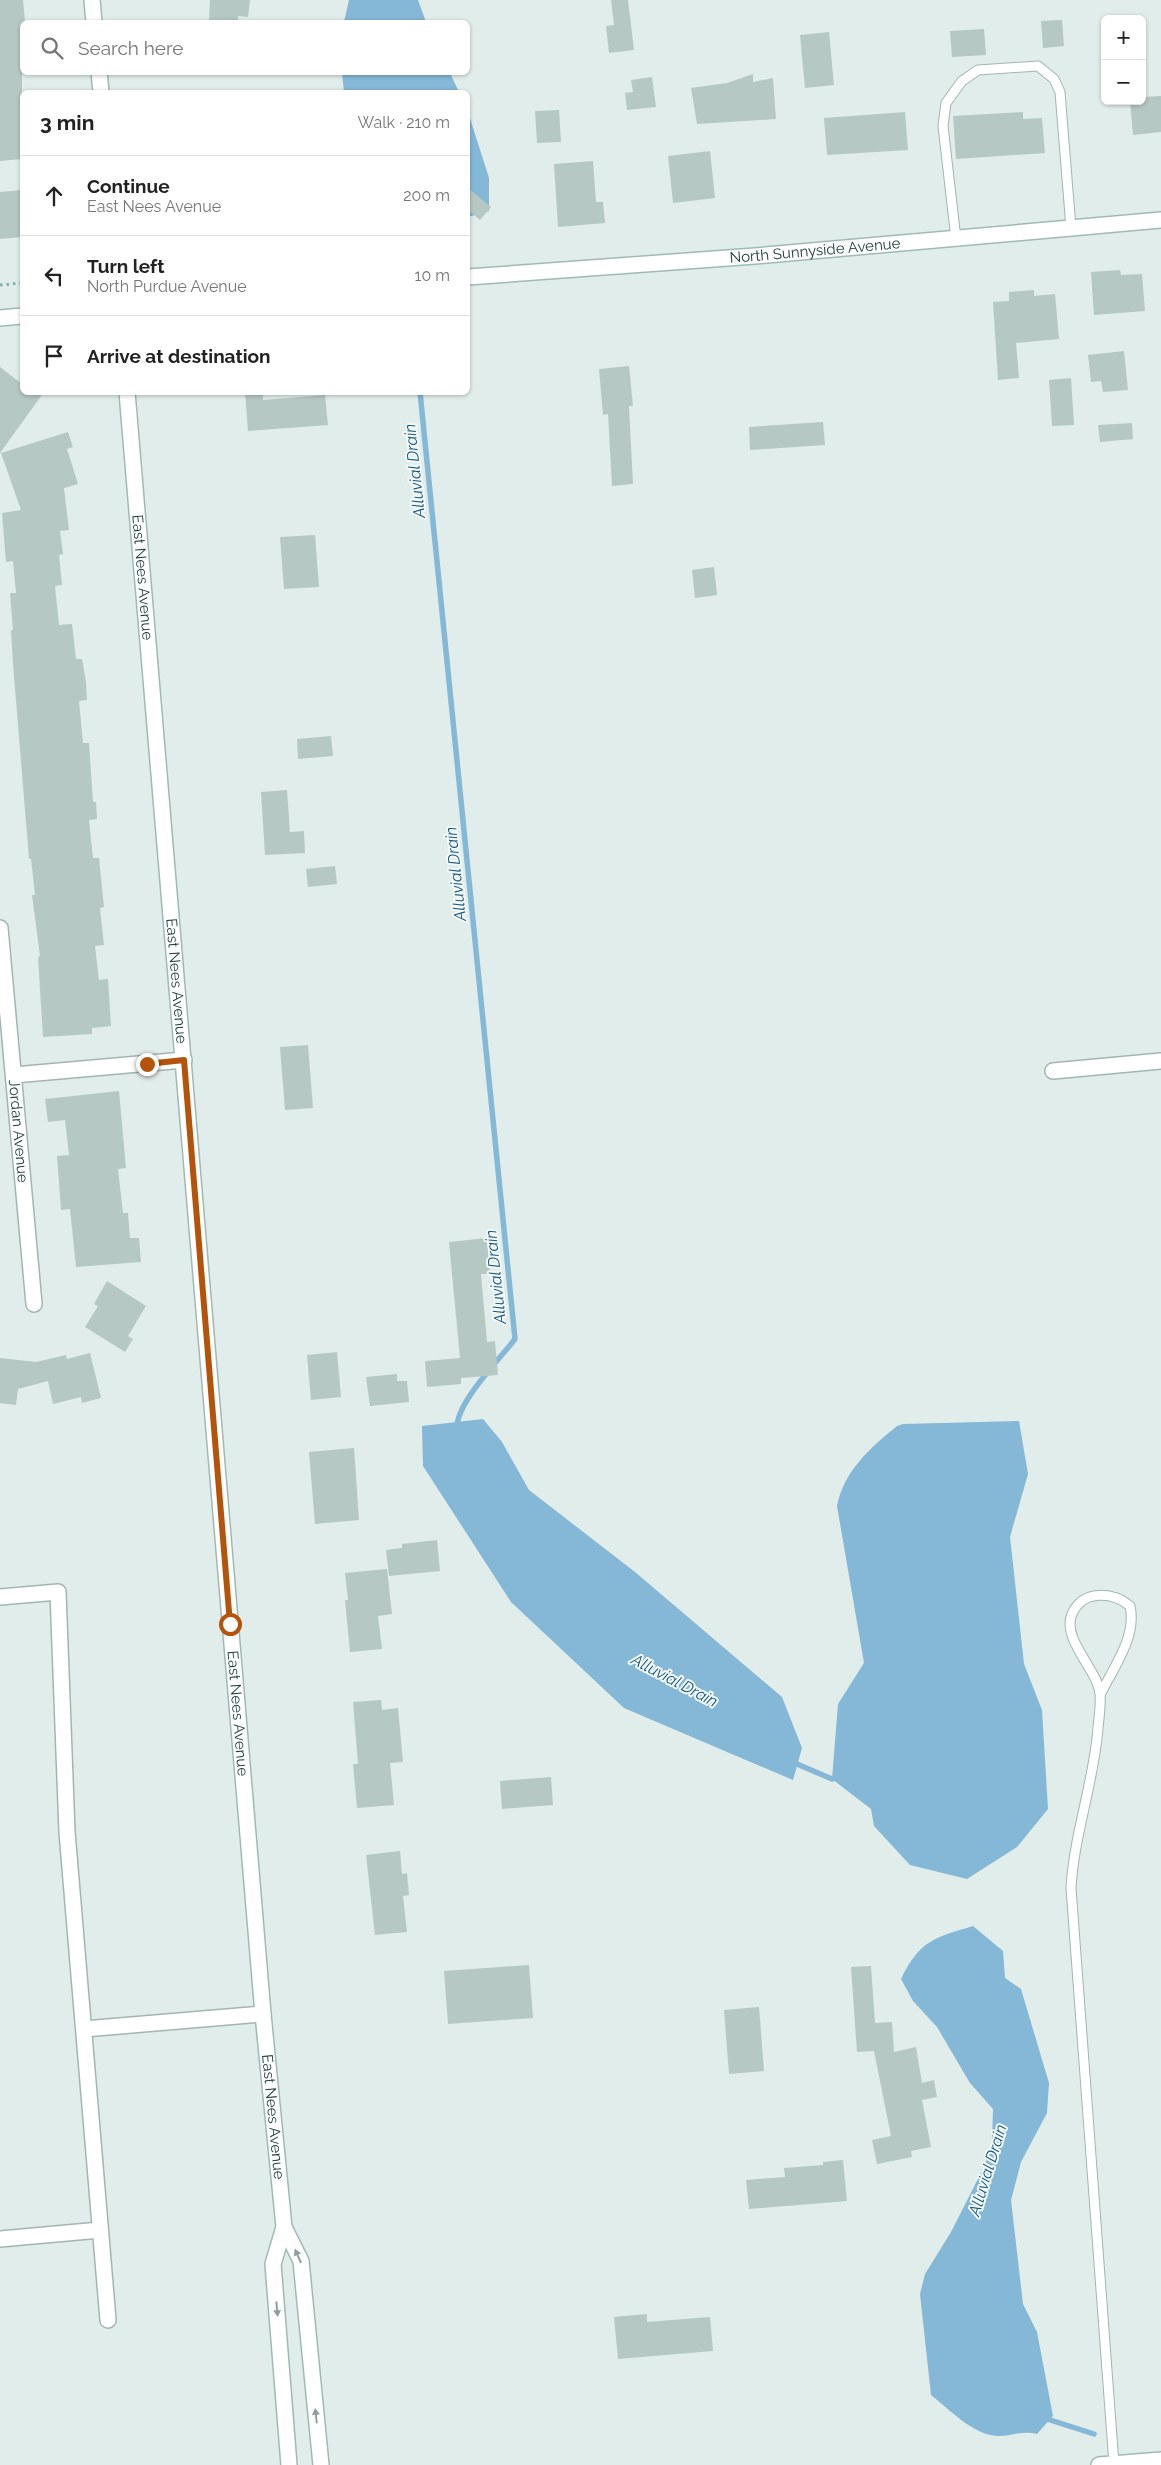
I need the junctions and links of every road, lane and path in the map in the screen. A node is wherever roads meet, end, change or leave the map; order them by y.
1 (92, 0) edge
2 (94, 20) edge
3 (99, 75) edge
4 (101, 90) edge
5 (1161, 220) edge
6 (1071, 228) junction
7 (956, 239) junction
8 (470, 277) edge
9 (20, 283) edge
10 (0, 285) edge
11 (20, 316) edge
12 (0, 318) edge
13 (127, 395) edge
14 (0, 928) edge
15 (184, 1060) junction
16 (1161, 1062) edge
17 (1053, 1070) dead end
18 (14, 1075) junction
19 (34, 1304) dead end
20 (0, 1597) edge
21 (1100, 1692) junction
22 (263, 2014) junction
23 (84, 2029) junction
24 (284, 2227) junction
25 (100, 2230) junction
26 (0, 2239) edge
27 (108, 2320) dead end
28 (1161, 2460) edge
29 (1114, 2464) junction
30 (290, 2465) edge
31 (321, 2465) edge
32 (1099, 2465) edge

1 - 2 main road
3 - 4 main road
5 - 6 main road, North Sunnyside Avenue
6 - 7 main road, North Sunnyside Avenue
6 - 7 lane
7 - 8 main road, North Sunnyside Avenue
9 - 10 path
11 - 12 main road
13 - 15 main road, East Nees Avenue
14 - 18 main road, Jordan Avenue
15 - 18 main road
15 - 22 main road, East Nees Avenue
16 - 17 main road
18 - 19 main road, Jordan Avenue
20 - 23 main road
21 - 21 lane
21 - 29 lane
22 - 23 main road
22 - 24 main road, East Nees Avenue
23 - 25 main road
24 -> 30 main road, East Nees Avenue
31 -> 24 main road, East Nees Avenue
25 - 26 main road
25 - 27 main road
28 - 29 main road
29 - 32 main road

